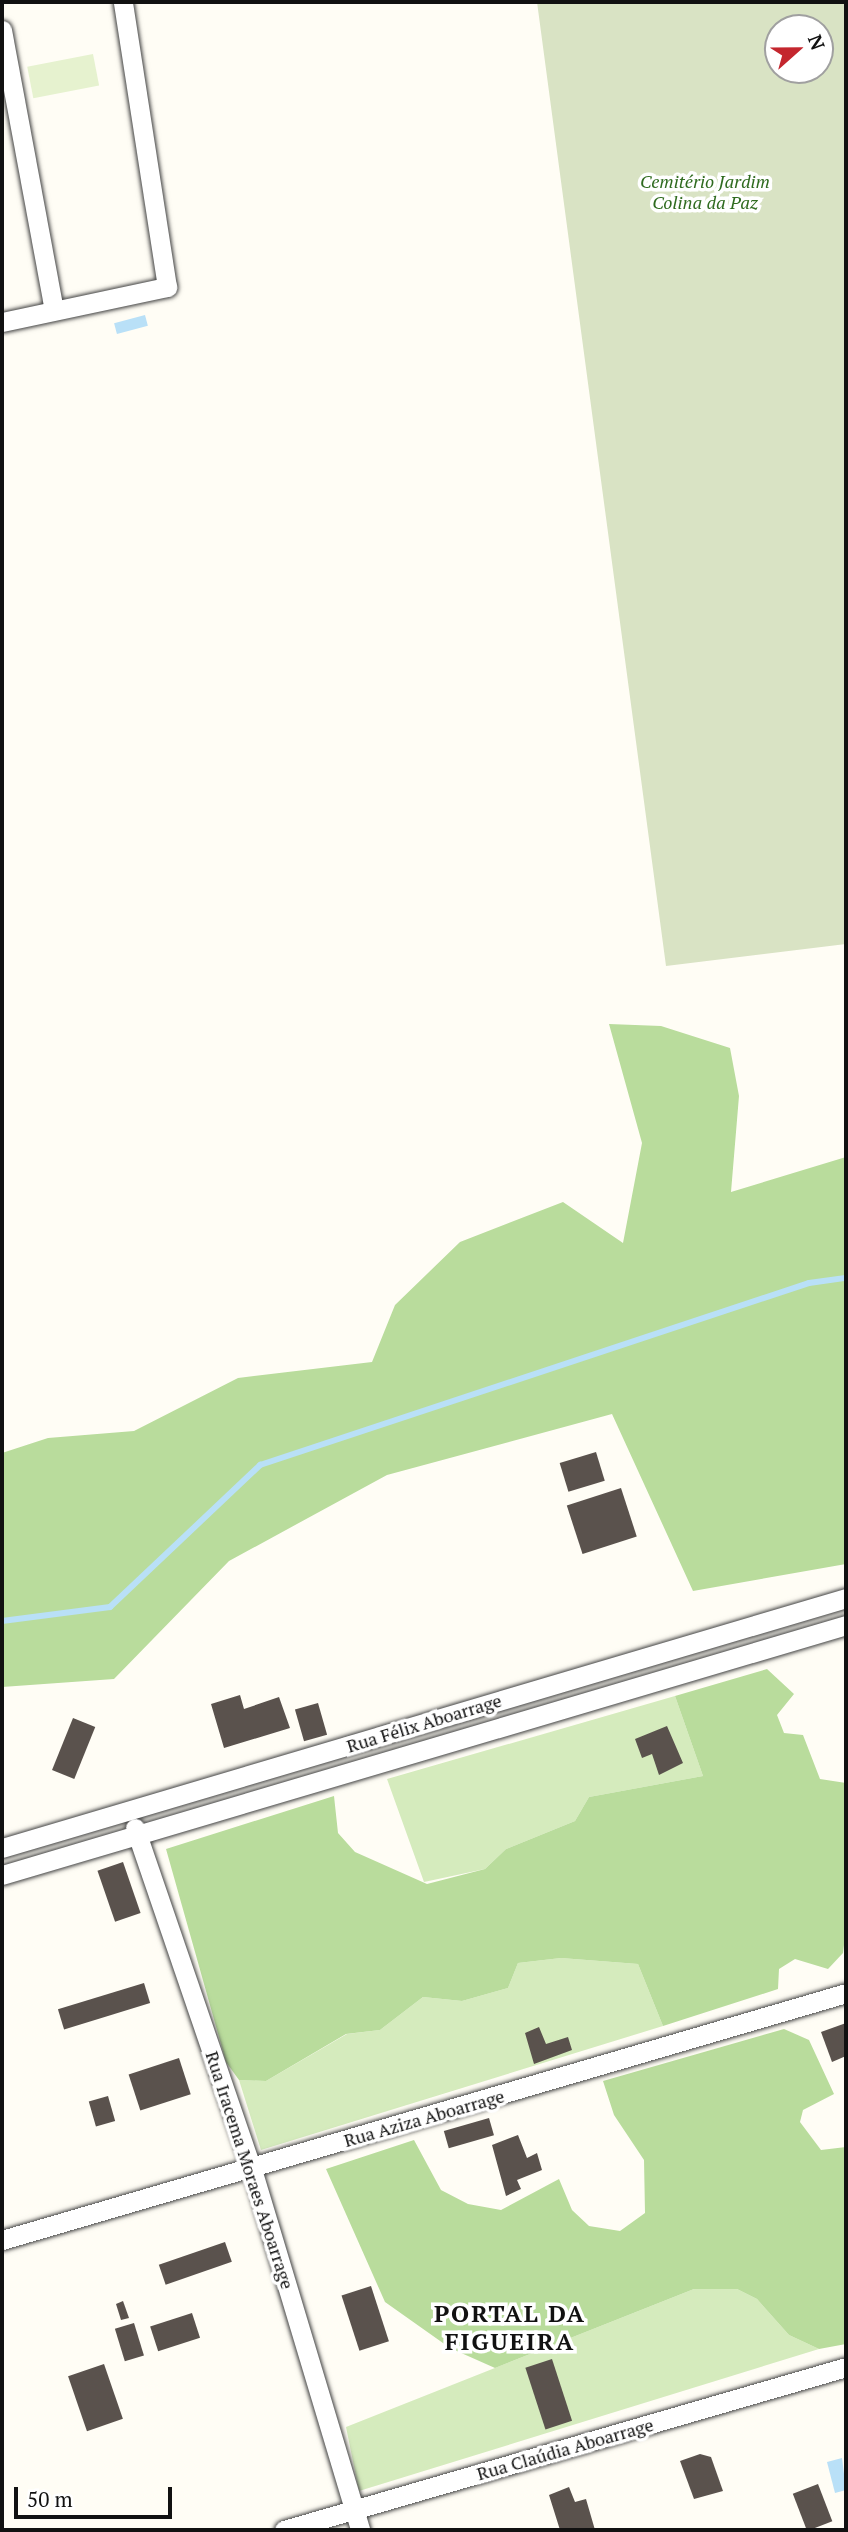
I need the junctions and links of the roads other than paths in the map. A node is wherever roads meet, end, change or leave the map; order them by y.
1 (123, 2) edge
2 (2, 30) edge
3 (54, 310) junction
4 (2, 322) edge
5 (846, 1598) edge
6 (846, 1625) edge
7 (129, 1812) junction
8 (138, 1838) junction
9 (2, 1848) edge
10 (2, 1875) edge
11 (846, 1993) edge
12 (252, 2169) junction
13 (2, 2240) edge
14 (846, 2368) edge
15 (355, 2511) junction
16 (284, 2530) edge
17 (360, 2530) edge

1 - 3 street
2 - 3 street
3 - 4 street
5 - 7 street, Rua Félix Aboarrage
6 - 8 street, Rua Félix Aboarrage
7 - 8 street, Rua Iracema Moraes Aboarrage
7 - 9 street, Rua Félix Aboarrage
8 - 10 street, Rua Félix Aboarrage
8 - 12 street, Rua Iracema Moraes Aboarrage
11 - 12 street, Rua Aziza Aboarrage
12 - 13 street, Rua Aziza Aboarrage
12 - 15 street, Rua Iracema Moraes Aboarrage
14 - 15 street, Rua Claúdia Aboarrage
15 - 16 street, Rua Claúdia Aboarrage
15 - 17 street, Rua Iracema Moraes Aboarrage

